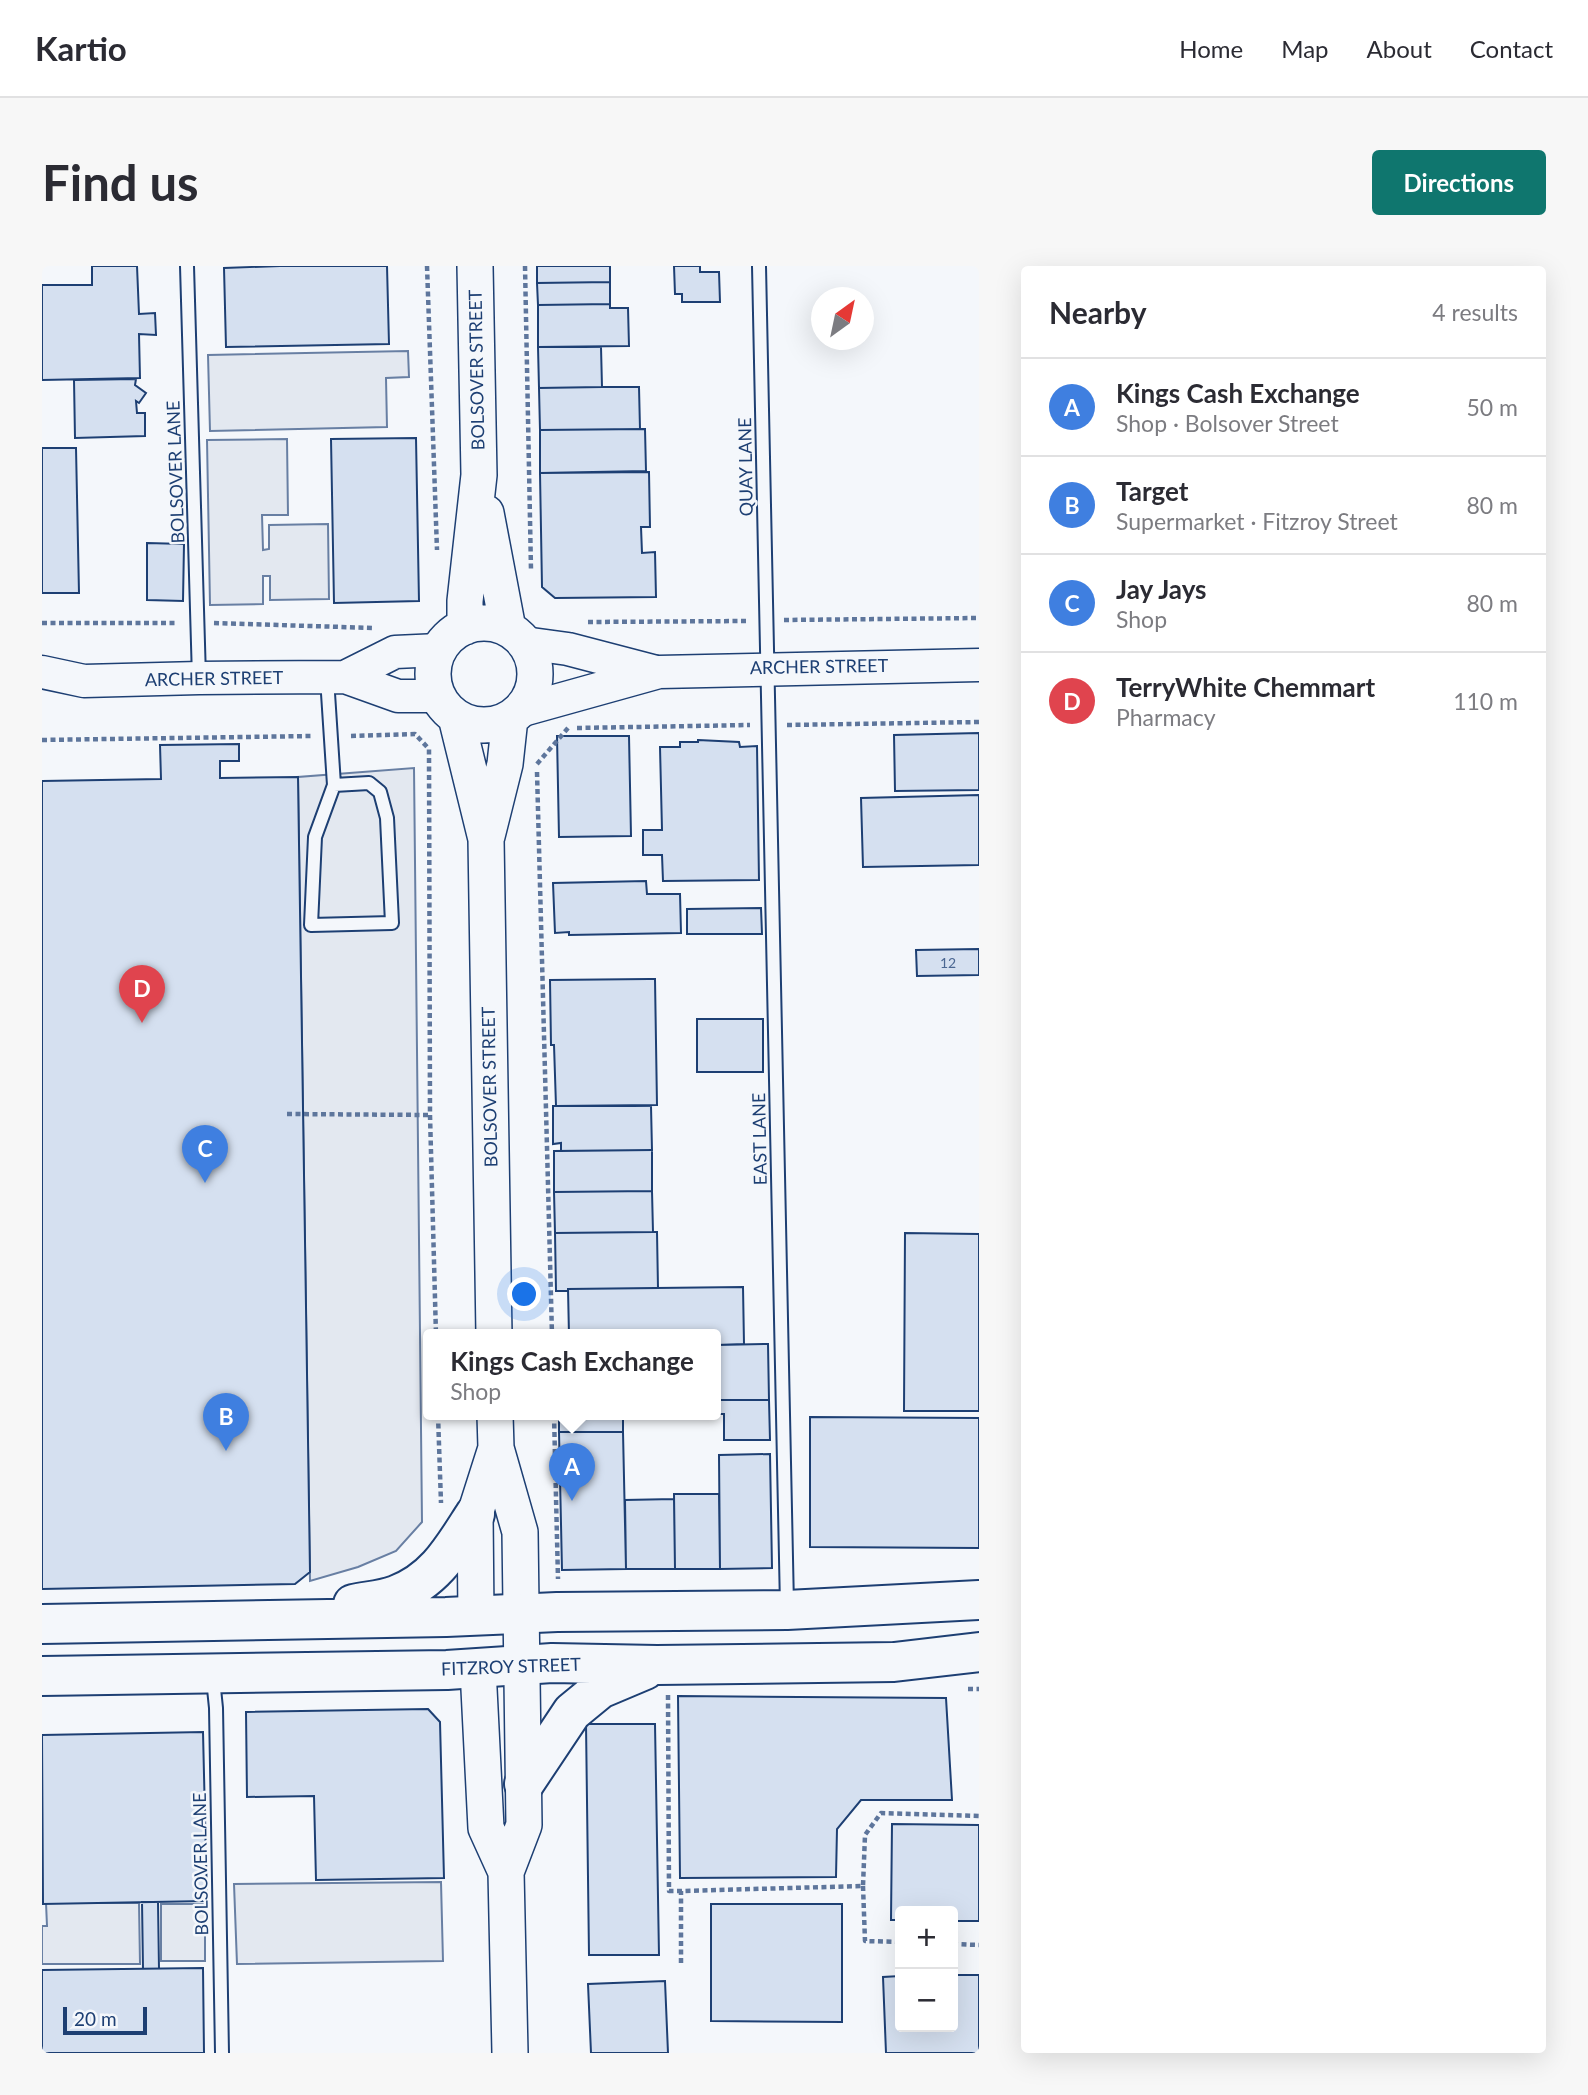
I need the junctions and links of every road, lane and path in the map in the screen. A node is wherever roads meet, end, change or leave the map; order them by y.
1 (187, 266) edge
2 (427, 266) edge
3 (475, 266) edge
4 (524, 266) edge
5 (760, 266) edge
6 (479, 475) junction
7 (437, 552) dead end
8 (531, 576) dead end
9 (42, 623) edge
10 (198, 623) junction
11 (464, 627) junction
12 (381, 629) dead end
13 (516, 636) junction
14 (439, 650) junction
15 (979, 665) edge
16 (767, 668) junction
17 (42, 672) edge
18 (659, 672) junction
19 (198, 678) junction
20 (336, 678) junction
21 (83, 681) junction
22 (42, 694) edge
23 (447, 706) junction
24 (515, 715) junction
25 (568, 728) dead end
26 (331, 736) junction
27 (42, 740) edge
28 (334, 785) junction
29 (486, 839) junction
30 (287, 1114) dead end
31 (430, 1115) junction
32 (436, 1329) edge
33 (494, 1329) edge
34 (552, 1329) edge
35 (439, 1420) edge
36 (554, 1420) edge
37 (495, 1432) edge
38 (458, 1512) junction
39 (558, 1588) dead end
40 (979, 1600) edge
41 (787, 1610) junction
42 (522, 1614) junction
43 (476, 1616) junction
44 (283, 1619) junction
45 (42, 1624) edge
46 (979, 1652) edge
47 (522, 1665) junction
48 (478, 1669) junction
49 (212, 1674) junction
50 (42, 1676) edge
51 (663, 1676) junction
52 (524, 1784) junction
53 (979, 1816) edge
54 (506, 1872) junction
55 (863, 1886) junction
56 (681, 1891) junction
57 (895, 1942) edge
58 (958, 1944) edge
59 (979, 1945) edge
60 (681, 1963) dead end
61 (222, 2053) edge
62 (510, 2053) edge

1 - 10 lane, BOLSOVER LANE
2 - 7 path
3 - 6 main road, BOLSOVER STREET
4 - 8 path
5 - 16 lane, QUAY LANE
6 - 11 main road, BOLSOVER STREET
6 - 13 main road, BOLSOVER STREET
9 - 10 path
10 - 12 path
10 - 19 lane, BOLSOVER LANE
11 - 13 main road
11 - 14 main road
13 - 18 street, ARCHER STREET
13 - 24 main road
14 - 20 street, ARCHER STREET
14 - 23 main road
15 - 16 street, ARCHER STREET
16 - 18 street, ARCHER STREET
16 - 41 lane, EAST LANE
17 - 21 street, ARCHER STREET
18 - 24 street, ARCHER STREET
19 - 20 street, ARCHER STREET
19 - 21 street, ARCHER STREET
20 - 23 street, ARCHER STREET
20 - 26 lane
21 - 22 street, ARCHER STREET
23 - 24 main road
23 - 29 main road, BOLSOVER STREET
24 - 29 main road, BOLSOVER STREET
25 - 34 path
26 - 27 path
26 - 28 lane
26 - 31 path
28 - 28 lane
29 - 33 main road, BOLSOVER STREET
30 - 31 path
31 - 32 path
35 - 38 path
36 - 39 path
37 - 38 main road
37 - 42 main road
38 - 43 main road
38 - 44 main road
40 - 41 main road
41 - 42 main road
42 - 43 main road
42 - 47 main road
43 - 44 main road
43 - 48 main road
44 - 45 main road
46 - 51 main road, FITZROY STREET
47 - 48 main road, FITZROY STREET
47 - 51 main road, FITZROY STREET
47 - 52 main road
48 - 49 main road, FITZROY STREET
48 - 54 main road
49 - 50 main road, FITZROY STREET
49 - 61 lane, BOLSOVER LANE
51 - 52 main road
51 - 56 path
52 - 54 main road
53 - 55 path
54 - 62 main road
55 - 56 path
55 - 57 path
56 - 60 path
58 - 59 path

